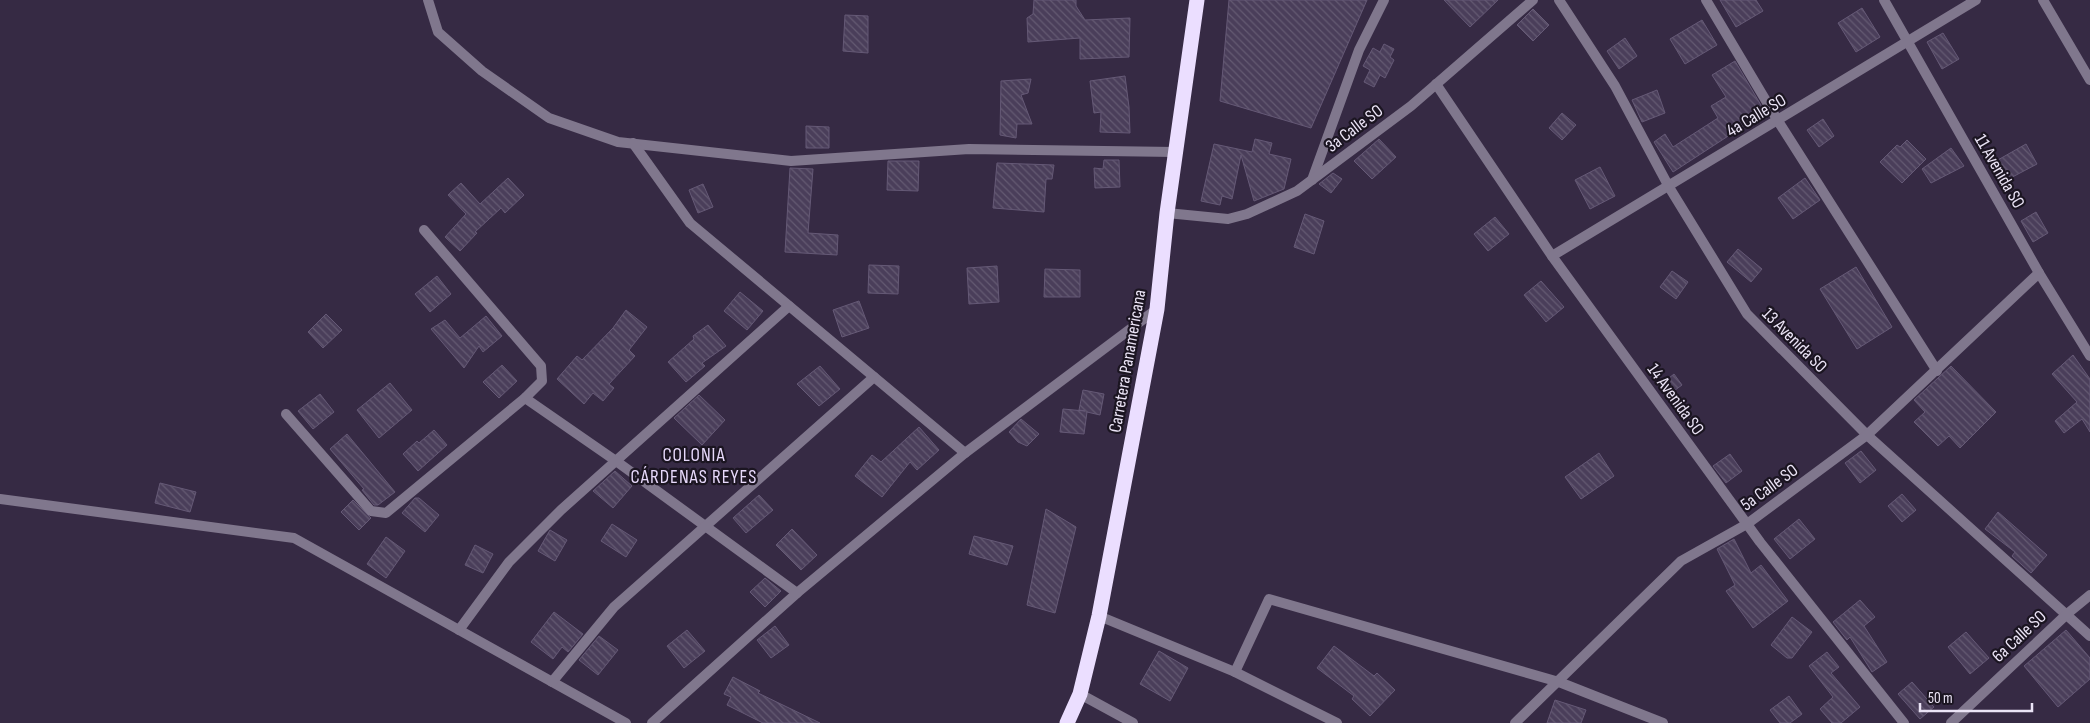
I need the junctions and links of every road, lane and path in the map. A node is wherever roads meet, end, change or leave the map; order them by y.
1 (428, 0) edge
2 (1197, 0) edge
3 (1384, 0) edge
4 (1533, 0) edge
5 (1559, 0) edge
6 (1706, 0) edge
7 (1884, 0) edge
8 (1976, 0) edge
9 (2043, 0) edge
10 (1908, 42) junction
11 (2090, 80) edge
12 (1436, 84) junction
13 (1778, 121) junction
14 (633, 144) junction
15 (1175, 152) junction
16 (1311, 180) junction
17 (1669, 187) junction
18 (1166, 214) junction
19 (424, 230) dead end
20 (1552, 256) junction
21 (2039, 273) junction
22 (789, 306) junction
23 (1157, 309) junction
24 (2090, 356) edge
25 (1937, 371) junction
26 (874, 377) junction
27 (525, 398) junction
28 (286, 414) dead end
29 (1867, 435) junction
30 (965, 453) junction
31 (616, 460) junction
32 (0, 499) edge
33 (1747, 524) junction
34 (705, 525) junction
35 (797, 592) junction
36 (2090, 595) edge
37 (2067, 614) junction
38 (1099, 616) junction
39 (459, 630) junction
40 (2090, 636) edge
41 (1235, 672) junction
42 (552, 682) junction
43 (1559, 682) junction
44 (1080, 694) junction
45 (626, 723) edge
46 (652, 723) edge
47 (1067, 723) edge
48 (1133, 723) edge
49 (1337, 723) edge
50 (1515, 723) edge
51 (1663, 723) edge
52 (1904, 723) edge
53 (1951, 723) edge

1 - 14 street
2 - 15 highway, Carretera Panamericana
3 - 16 street
4 - 12 street, 3a Calle SO
5 - 17 street, 13 Avenida SO
6 - 13 street
7 - 10 street, 11 Avenida SO
8 - 10 street, 4a Calle SO
9 - 11 street
10 - 13 street, 4a Calle SO
10 - 21 street, 11 Avenida SO
12 - 16 street, 3a Calle SO
12 - 20 street, 14 Avenida SO
13 - 17 street, 4a Calle SO
13 - 25 street
14 - 15 street
14 - 22 street
15 - 18 highway, Carretera Panamericana
16 - 18 street, 3a Calle SO
17 - 20 street, 4a Calle SO
17 - 29 street, 13 Avenida SO
18 - 23 highway, Carretera Panamericana
19 - 27 street
20 - 33 street, 14 Avenida SO
21 - 24 street, 11 Avenida SO
21 - 25 street, 5a Calle SO
22 - 26 street
22 - 31 street
23 - 30 street
23 - 38 highway, Carretera Panamericana
25 - 29 street, 5a Calle SO
26 - 30 street
26 - 34 street
27 - 28 street
27 - 31 street
29 - 33 street, 5a Calle SO
29 - 37 street, 13 Avenida SO
30 - 35 street
31 - 34 street
31 - 39 street
32 - 39 street
33 - 43 street, 5a Calle SO
33 - 52 street, 14 Avenida SO
34 - 35 street
34 - 42 street
35 - 46 street
36 - 37 street, 6a Calle SO
37 - 40 street, 13 Avenida SO
37 - 53 street, 6a Calle SO
38 - 41 street
38 - 44 highway, Carretera Panamericana
39 - 42 street
41 - 43 street
41 - 49 street
42 - 45 street
43 - 50 street, 5a Calle SO
43 - 51 street
44 - 47 highway, Carretera Panamericana
44 - 48 street

